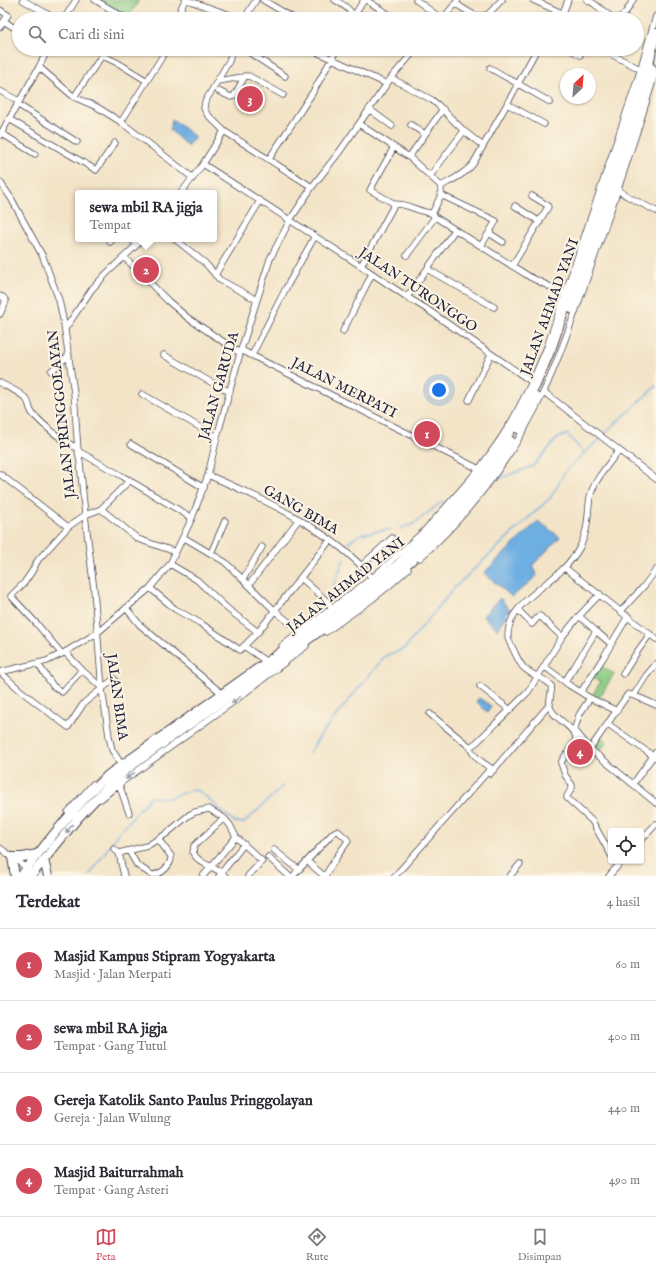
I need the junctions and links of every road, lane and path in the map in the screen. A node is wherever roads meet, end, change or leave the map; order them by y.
1 (23, 0) edge
2 (76, 0) edge
3 (95, 0) edge
4 (186, 0) edge
5 (256, 0) edge
6 (264, 0) edge
7 (335, 0) edge
8 (365, 0) edge
9 (416, 0) edge
10 (502, 0) edge
11 (533, 0) edge
12 (568, 0) edge
13 (587, 0) edge
14 (633, 0) edge
15 (457, 2) edge
16 (0, 10) edge
17 (556, 10) joint
18 (44, 12) edge
19 (68, 12) edge
20 (113, 12) edge
21 (180, 12) edge
22 (222, 12) edge
23 (248, 12) edge
24 (283, 12) edge
25 (351, 12) edge
26 (357, 12) edge
27 (385, 12) edge
28 (433, 12) edge
29 (449, 12) edge
30 (472, 12) edge
31 (490, 12) edge
32 (561, 12) edge
33 (563, 12) edge
34 (605, 12) edge
35 (626, 12) edge
36 (656, 16) edge
37 (4, 21) junction
38 (0, 27) edge
39 (12, 27) dead end
40 (656, 33) edge
41 (656, 55) edge
42 (44, 56) edge
43 (163, 56) edge
44 (231, 56) edge
45 (255, 56) edge
46 (325, 56) edge
47 (334, 56) edge
48 (410, 56) edge
49 (533, 56) edge
50 (615, 56) edge
51 (644, 56) edge
52 (644, 56) edge
53 (332, 59) junction
54 (39, 66) junction
55 (490, 68) dead end
56 (640, 69) junction
57 (656, 71) edge
58 (245, 76) junction
59 (286, 76) dead end
60 (391, 78) junction
61 (375, 80) junction
62 (147, 81) junction
63 (218, 81) junction
64 (519, 83) junction
65 (386, 84) junction
66 (215, 90) junction
67 (0, 91) edge
68 (380, 93) junction
69 (283, 95) dead end
70 (74, 97) junction
71 (550, 102) dead end
72 (18, 103) junction
73 (507, 104) junction
74 (369, 109) junction
75 (442, 109) junction
76 (9, 119) junction
77 (121, 122) junction
78 (358, 124) junction
79 (544, 124) dead end
80 (411, 125) dead end
81 (392, 126) dead end
82 (224, 131) junction
83 (464, 131) junction
84 (0, 134) edge
85 (425, 134) junction
86 (77, 142) dead end
87 (115, 143) dead end
88 (394, 146) junction
89 (483, 146) junction
90 (35, 154) dead end
91 (409, 157) junction
92 (269, 159) junction
93 (203, 164) junction
94 (430, 176) junction
95 (193, 178) junction
96 (0, 182) edge
97 (441, 186) junction
98 (312, 187) junction
99 (183, 190) edge
100 (618, 190) junction
101 (441, 195) junction
102 (532, 196) dead end
103 (260, 201) junction
104 (395, 204) junction
105 (515, 206) dead end
106 (656, 211) edge
107 (434, 215) junction
108 (290, 220) junction
109 (540, 222) junction
110 (455, 230) junction
111 (489, 233) junction
112 (315, 236) junction
113 (134, 242) edge
114 (140, 242) edge
115 (179, 242) edge
116 (503, 242) dead end
117 (137, 245) junction
118 (481, 246) junction
119 (407, 255) dead end
120 (124, 257) junction
121 (361, 266) junction
122 (512, 266) junction
123 (427, 269) junction
124 (372, 274) junction
125 (215, 275) junction
126 (565, 294) junction
127 (0, 296) edge
128 (407, 297) junction
129 (257, 300) junction
130 (494, 307) dead end
131 (0, 314) edge
132 (65, 329) junction
133 (342, 331) dead end
134 (561, 342) junction
135 (241, 352) junction
136 (491, 354) junction
137 (69, 355) junction
138 (164, 355) dead end
139 (252, 355) junction
140 (51, 370) dead end
141 (532, 382) junction
142 (0, 383) edge
143 (230, 392) junction
144 (544, 392) junction
145 (142, 394) dead end
146 (469, 400) dead end
147 (217, 437) junction
148 (131, 444) dead end
149 (78, 450) junction
150 (619, 450) junction
151 (479, 469) junction
152 (0, 474) edge
153 (208, 475) junction
154 (656, 479) edge
155 (130, 480) junction
156 (204, 488) junction
157 (101, 509) junction
158 (85, 515) junction
159 (192, 518) junction
160 (299, 519) junction
161 (225, 521) dead end
162 (68, 528) junction
163 (183, 537) junction
164 (392, 538) dead end
165 (330, 540) junction
166 (262, 547) dead end
167 (176, 552) junction
168 (211, 553) junction
169 (170, 564) junction
170 (361, 566) junction
171 (565, 568) junction
172 (656, 570) edge
173 (301, 578) junction
174 (372, 578) junction
175 (243, 579) junction
176 (249, 585) junction
177 (150, 588) junction
178 (600, 594) junction
179 (126, 608) junction
180 (332, 608) junction
181 (274, 610) junction
182 (518, 610) junction
183 (621, 610) junction
184 (579, 616) junction
185 (628, 616) junction
186 (596, 631) junction
187 (258, 632) junction
188 (301, 632) junction
189 (97, 633) junction
190 (650, 634) junction
191 (562, 637) junction
192 (656, 639) edge
193 (611, 644) junction
194 (242, 648) junction
195 (63, 653) junction
196 (264, 660) junction
197 (38, 664) junction
198 (656, 664) edge
199 (544, 666) junction
200 (254, 669) junction
201 (82, 670) junction
202 (0, 672) edge
203 (624, 674) dead end
204 (537, 677) junction
205 (114, 678) dead end
206 (565, 681) junction
207 (480, 686) dead end
208 (101, 688) junction
209 (219, 691) junction
210 (581, 692) junction
211 (634, 695) junction
212 (590, 698) junction
213 (550, 704) junction
214 (656, 705) edge
215 (510, 710) junction
216 (617, 711) junction
217 (430, 714) dead end
218 (608, 724) junction
219 (181, 726) junction
220 (574, 729) junction
221 (470, 747) junction
222 (590, 749) junction
223 (655, 756) edge
224 (120, 762) junction
225 (119, 784) junction
226 (477, 784) junction
227 (633, 784) junction
228 (95, 799) junction
229 (656, 803) edge
230 (129, 813) dead end
231 (224, 818) junction
232 (656, 824) edge
233 (236, 837) junction
234 (644, 837) edge
235 (158, 839) junction
236 (46, 843) junction
237 (244, 844) junction
238 (608, 848) edge
239 (114, 849) dead end
240 (1, 850) edge
241 (274, 850) dead end
242 (129, 851) junction
243 (119, 853) junction
244 (12, 857) junction
245 (40, 857) junction
246 (268, 857) dead end
247 (307, 861) junction
248 (520, 864) dead end
249 (614, 864) edge
250 (619, 864) edge
251 (211, 867) junction
252 (27, 868) junction
253 (616, 868) junction
254 (298, 869) junction
255 (222, 875) edge
256 (15, 876) edge
257 (21, 876) edge
258 (31, 876) edge
259 (48, 876) edge
260 (124, 876) edge
261 (203, 876) edge
262 (248, 876) edge
263 (289, 876) edge
264 (293, 876) edge
265 (324, 876) edge
266 (395, 876) edge
267 (510, 876) edge
268 (609, 876) edge

1 - 18 street
2 - 19 street
3 - 20 street
4 - 21 street
4 - 22 street
5 - 23 street
6 - 24 street
7 - 25 street
8 - 26 street
8 - 27 street
9 - 28 street
10 - 31 street
11 - 17 street
12 - 33 street
13 - 34 street
14 - 35 street
15 - 29 street
15 - 30 street
16 - 37 street
17 - 32 street
36 - 52 street
37 - 38 street
37 - 39 street
40 - 200 highway, JALAN AHMAD YANI
41 - 134 highway, JALAN AHMAD YANI
42 - 54 street
43 - 62 street
44 - 63 street
45 - 59 street
46 - 53 street
47 - 53 street
48 - 60 street, JALAN GARUDA
49 - 64 street
50 - 56 street
51 - 56 street
53 - 61 street
53 - 92 street
54 - 70 street
54 - 72 street
55 - 64 street
56 - 126 street
57 - 100 street
58 - 63 street
58 - 66 street
58 - 69 street
60 - 65 street, JALAN GARUDA
60 - 75 street
61 - 65 street
61 - 68 street
62 - 70 street
62 - 77 street
63 - 66 street
64 - 71 street
64 - 73 street
65 - 68 street, JALAN GARUDA
66 - 82 street
67 - 72 street
68 - 74 street, JALAN GARUDA
70 - 77 street
72 - 76 street
72 - 86 street
73 - 79 street
73 - 89 street
74 - 78 street, JALAN GARUDA
74 - 81 street
75 - 83 street
75 - 85 street
76 - 84 street
76 - 87 street
77 - 95 street
78 - 88 street
78 - 98 street, JALAN GARUDA
80 - 85 street
82 - 92 street
82 - 93 street
83 - 89 street
83 - 94 street
84 - 90 street
85 - 91 street
88 - 91 street
88 - 104 street
89 - 97 street
91 - 94 street
92 - 98 street
93 - 95 street
93 - 103 street, JALAN TURONGGO
94 - 97 street
95 - 99 street
96 - 132 street, JALAN PRINGGOLAYAN
97 - 101 street
98 - 108 street, JALAN GARUDA
100 - 106 street
100 - 134 street
101 - 107 street
101 - 111 street
102 - 109 street
103 - 108 street, JALAN TURONGGO
103 - 125 street
104 - 107 street
104 - 121 street
105 - 109 street
107 - 110 street
107 - 119 street
108 - 112 street, JALAN TURONGGO
108 - 129 street, JALAN GARUDA
109 - 122 street
110 - 118 street
110 - 123 street
111 - 116 street
111 - 118 street
112 - 121 street, JALAN TURONGGO
112 - 139 street
113 - 117 street
114 - 117 street
115 - 125 street
117 - 120 street
118 - 122 street
120 - 132 street
120 - 135 street, JALAN MERPATI
121 - 124 street, JALAN TURONGGO
122 - 126 street
123 - 128 street
123 - 130 street
124 - 128 street, JALAN TURONGGO
124 - 133 street
125 - 129 street
126 - 141 street
127 - 131 street
128 - 136 street, JALAN TURONGGO
129 - 135 street, JALAN GARUDA
132 - 137 street, JALAN PRINGGOLAYAN
134 - 144 street
134 - 219 highway, JALAN AHMAD YANI
135 - 139 street, JALAN MERPATI
135 - 143 street, JALAN GARUDA
136 - 141 street, JALAN TURONGGO
136 - 146 street
137 - 140 street
137 - 149 street, JALAN PRINGGOLAYAN
138 - 143 street
139 - 151 street, JALAN MERPATI
141 - 151 street
142 - 149 street
143 - 147 street, JALAN GARUDA
144 - 150 street
144 -> 225 street
145 - 147 street
147 - 153 street, JALAN GARUDA
148 - 156 street
149 - 155 street
149 - 158 street, JALAN PRINGGOLAYAN
150 - 154 street
150 - 171 street
151 - 174 street
152 - 162 street
153 - 156 street, JALAN GARUDA
153 - 160 street, GANG BIMA
155 - 157 street
155 - 159 street
156 - 159 street, JALAN GARUDA
157 - 158 street
157 - 167 street
158 - 162 street
158 - 189 street, JALAN PRINGGOLAYAN
159 - 163 street, JALAN GARUDA
160 - 165 street, GANG BIMA
160 - 176 street
161 - 168 street
162 - 195 street
163 - 167 street, JALAN GARUDA
163 - 168 street
164 - 170 street
165 - 170 street, GANG BIMA
165 - 173 street
166 - 175 street
167 - 169 street, JALAN GARUDA
168 - 175 street
169 - 177 street, JALAN GARUDA
169 - 187 street
170 - 174 street, GANG BIMA
171 - 178 street
171 - 182 street
172 - 183 street
173 - 180 street
173 - 181 street
174 - 180 street
175 - 176 street
176 - 181 street
177 - 179 street, JALAN GARUDA
177 - 194 street
178 - 183 street
178 - 184 street
179 - 189 street, JALAN GARUDA
179 - 209 street
180 - 188 street
181 - 187 street
181 - 188 street
182 - 191 street
182 - 204 street
183 - 185 street
184 - 186 street
184 - 191 street
185 - 190 street
185 - 193 street
186 - 193 street
186 - 206 street
187 - 194 street
188 - 196 street
189 - 195 street, JALAN GARUDA
189 - 208 street, JALAN BIMA
190 - 192 street
190 - 203 street
191 - 199 street
193 - 210 street
194 - 196 street
195 - 197 street, JALAN GARUDA
195 - 201 street
196 - 200 street
197 - 201 street
197 - 202 street, JALAN GARUDA
198 - 211 street
199 - 204 street
199 - 206 street
200 - 209 street
200 - 219 highway, JALAN AHMAD YANI
201 - 208 street
202 - 208 street
204 - 213 street
204 - 215 street
205 - 208 street
206 - 210 street
207 - 215 street
208 - 224 street, JALAN BIMA
209 - 224 street
210 - 212 street
211 - 214 street
211 - 216 street
212 - 216 street
212 - 220 street
213 - 220 street
213 - 226 street
215 - 221 street
216 - 218 street
217 - 221 street
218 - 222 street
218 - 223 street
219 - 228 highway, JALAN AHMAD YANI
219 - 236 highway, JALAN AHMAD YANI
220 - 222 street
220 - 238 street
221 - 226 street
222 - 227 street
223 - 227 street
224 - 236 street
225 - 228 street
225 - 230 street
226 - 266 street
227 - 229 street
228 -> 245 highway, JALAN AHMAD YANI
231 - 233 street
231 - 235 street
231 - 251 street
232 - 234 street
233 - 237 street
233 - 251 street
235 - 242 street
235 - 242 street
236 - 245 highway, JALAN AHMAD YANI
237 - 255 street
237 - 262 street
239 - 243 street
240 - 244 street
241 - 254 street
242 - 243 street
243 - 260 street
244 - 245 highway
244 - 252 street
244 - 256 highway
245 - 252 highway, JALAN AHMAD YANI
245 - 258 highway, JALAN AHMAD YANI
245 - 259 highway
246 - 263 street
247 - 254 street
247 - 265 street
247 - 265 street
248 - 267 street
249 - 253 street
250 - 253 street
251 - 255 street
251 - 261 street
252 - 257 highway, JALAN AHMAD YANI
253 - 268 street
254 - 264 street

